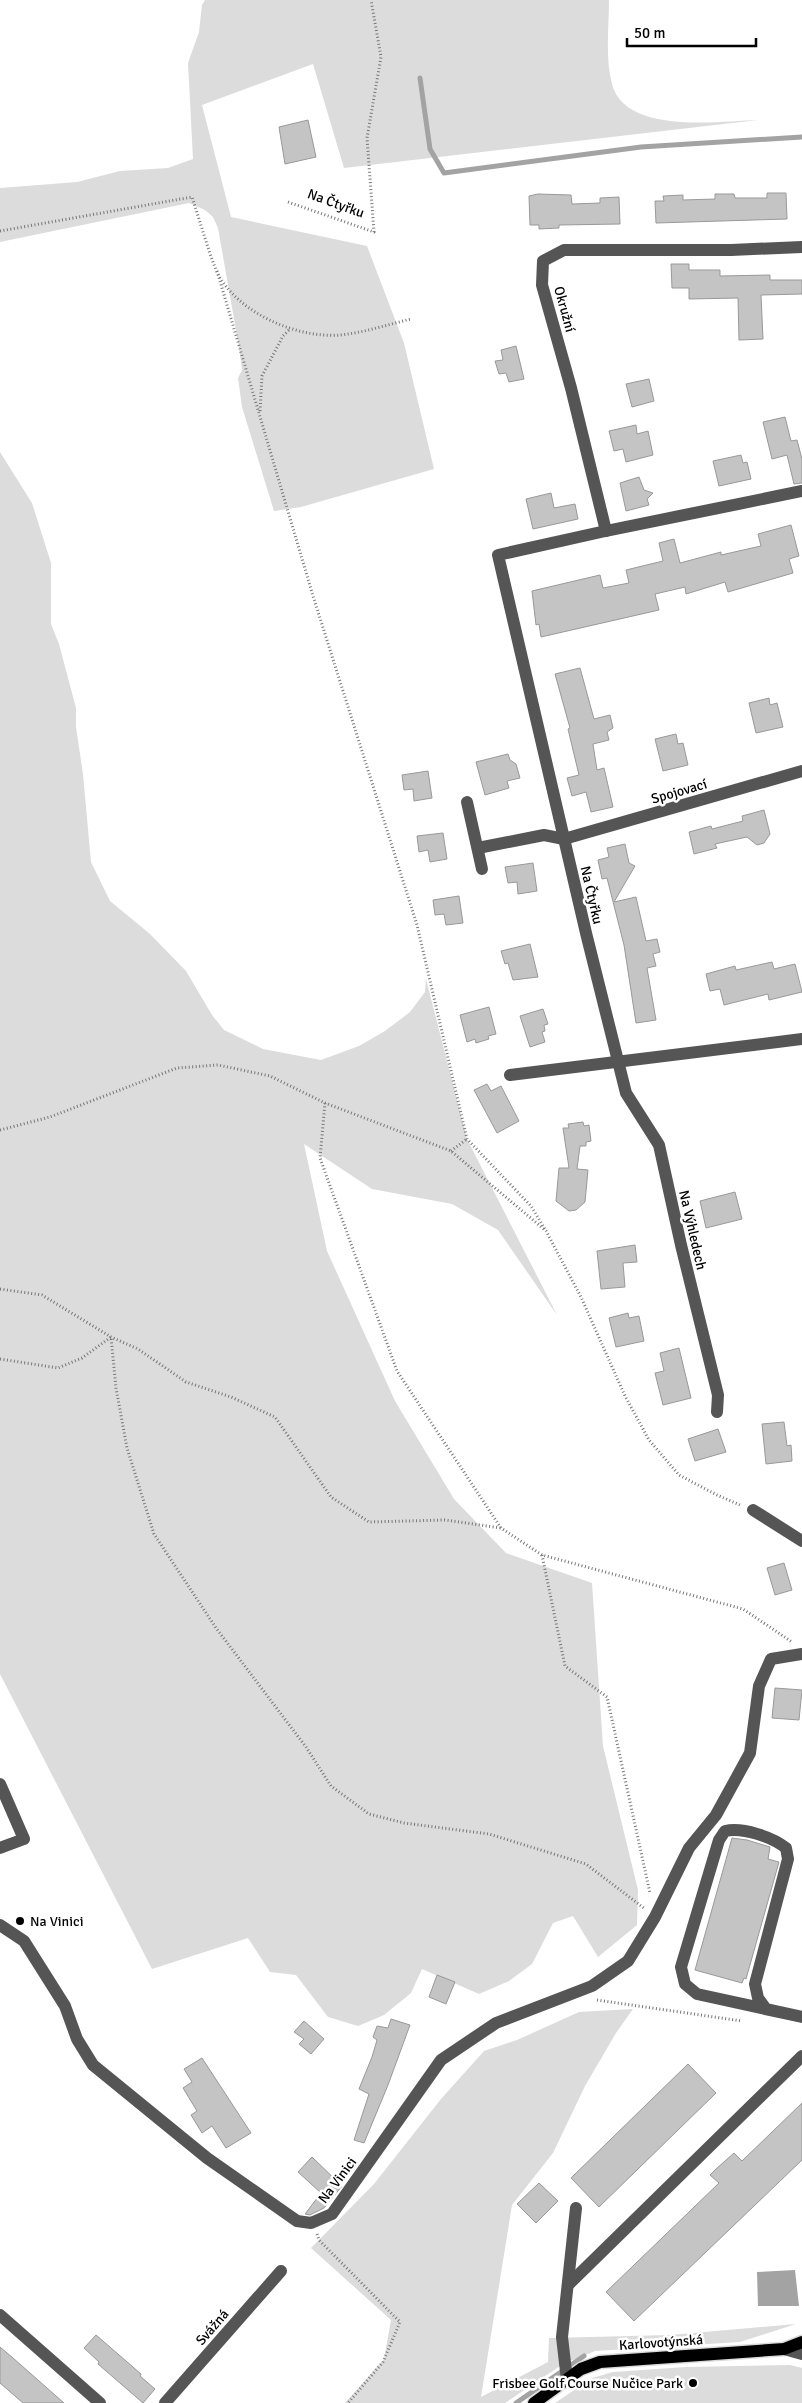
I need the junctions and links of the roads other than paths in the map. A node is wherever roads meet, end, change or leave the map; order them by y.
1 (802, 247) edge
2 (802, 491) edge
3 (606, 531) junction
4 (802, 770) edge
5 (467, 802) dead end
6 (564, 839) junction
7 (478, 848) junction
8 (482, 869) dead end
9 (802, 1039) edge
10 (620, 1061) junction
11 (510, 1075) dead end
12 (717, 1412) dead end
13 (752, 1510) road end
14 (802, 1541) edge
15 (798, 1648) edge
16 (0, 1784) edge
17 (0, 1848) edge
18 (0, 1925) edge
19 (766, 2009) junction
20 (802, 2017) edge
21 (802, 2056) edge
22 (576, 2208) dead end
23 (281, 2271) dead end
24 (568, 2285) junction
25 (0, 2315) edge
26 (802, 2342) edge
27 (784, 2348) junction
28 (802, 2354) edge
29 (567, 2380) junction
30 (100, 2403) edge
31 (165, 2403) edge
32 (534, 2403) edge

1 - 3 street, Okružní
2 - 3 street
3 - 6 street, Na Čtyřku
4 - 6 street, Spojovací
5 - 7 street
6 - 7 street
6 - 10 street, Na Čtyřku
7 - 8 street
9 - 10 street
10 - 11 street
10 - 12 street, Na Výhledech
13 - 14 street
15 - 18 street, Na Vinici
16 - 17 street
19 - 19 street
19 - 20 street
21 - 24 street
22 - 24 street
23 - 31 street, Svážná
24 - 29 street
25 - 30 street
26 - 27 main road, Karlovotýnská
27 - 28 street
27 - 29 main road, Karlovotýnská
29 - 32 main road, Karlovotýnská

